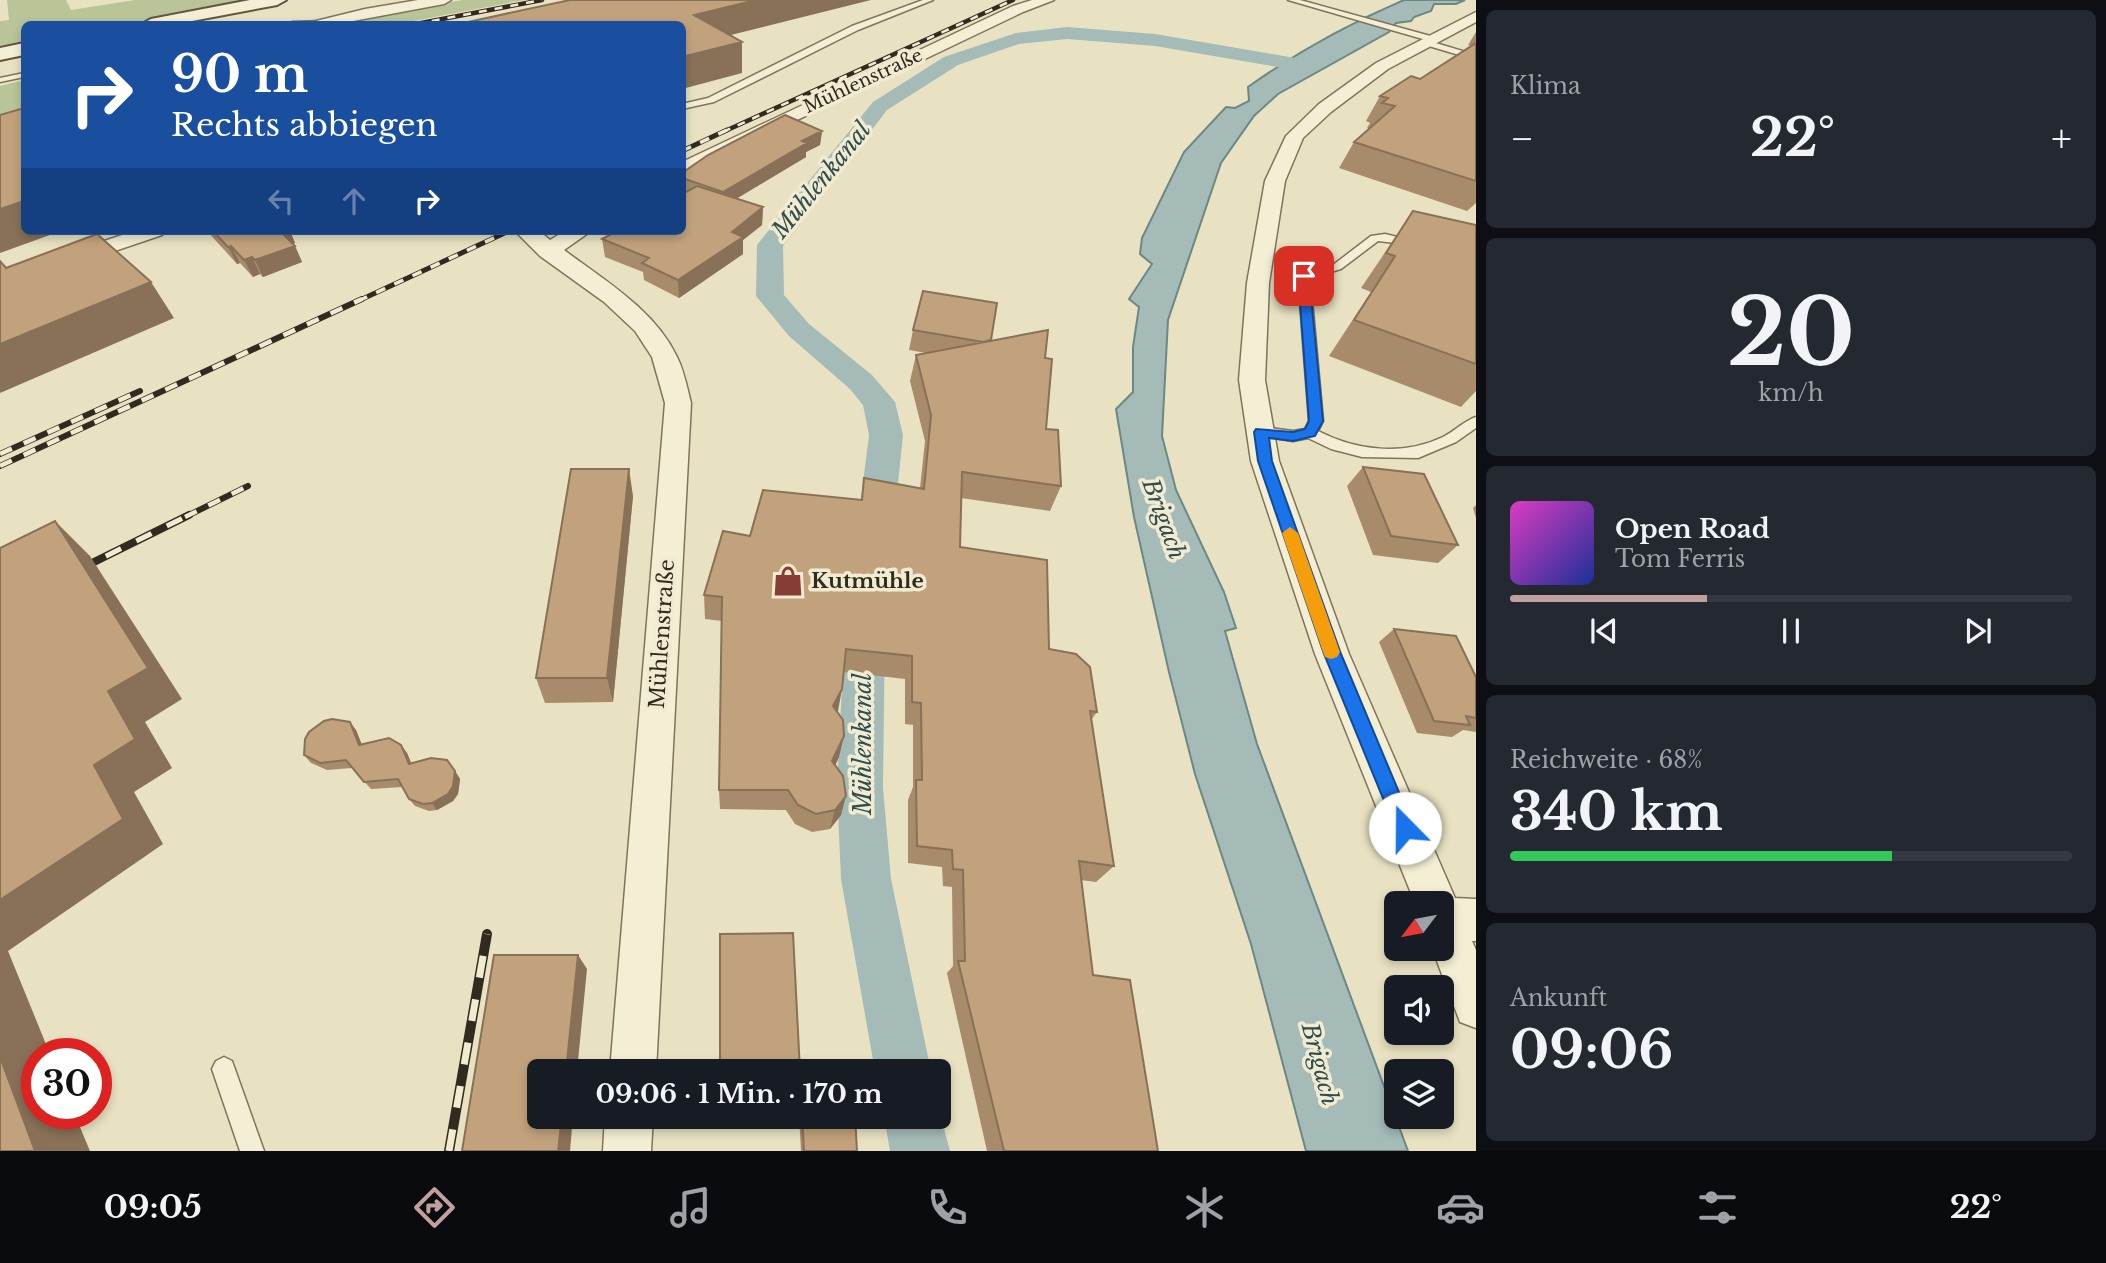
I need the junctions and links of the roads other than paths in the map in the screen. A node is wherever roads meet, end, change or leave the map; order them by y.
1 (277, 0) edge
2 (444, 0) edge
3 (929, 0) edge
4 (1047, 0) edge
5 (1292, 0) edge
6 (1320, 0) edge
7 (1307, 5) junction
8 (1476, 16) edge
9 (167, 21) edge
10 (334, 21) edge
11 (1424, 39) junction
12 (21, 50) edge
13 (0, 54) edge
14 (1476, 58) edge
15 (21, 76) edge
16 (0, 80) edge
17 (686, 106) edge
18 (686, 167) edge
19 (143, 235) edge
20 (563, 235) edge
21 (537, 241) edge
22 (1428, 247) edge
23 (0, 283) edge
24 (1476, 422) edge
25 (1261, 432) junction
26 (1310, 433) junction
27 (1431, 891) edge
28 (1454, 919) edge
29 (1476, 919) edge
30 (1454, 950) edge
31 (1476, 1006) edge
32 (633, 1059) edge
33 (224, 1069) dead end
34 (628, 1129) edge
35 (252, 1151) edge
36 (627, 1151) edge

1 - 9 main road
2 - 10 street
3 - 17 lane
4 - 18 street, Mühlenstraße
5 - 7 lane
6 - 7 lane
7 - 11 lane
8 - 11 street
11 - 14 lane
11 - 25 street
12 - 13 main road
15 - 16 lane
19 - 23 street
20 - 21 street, Mühlenstraße
21 - 32 street, Mühlenstraße
22 - 26 lane
24 - 26 lane
25 - 26 lane
25 - 27 street
28 - 29 street
30 - 31 street
33 - 35 lane
34 - 36 street

